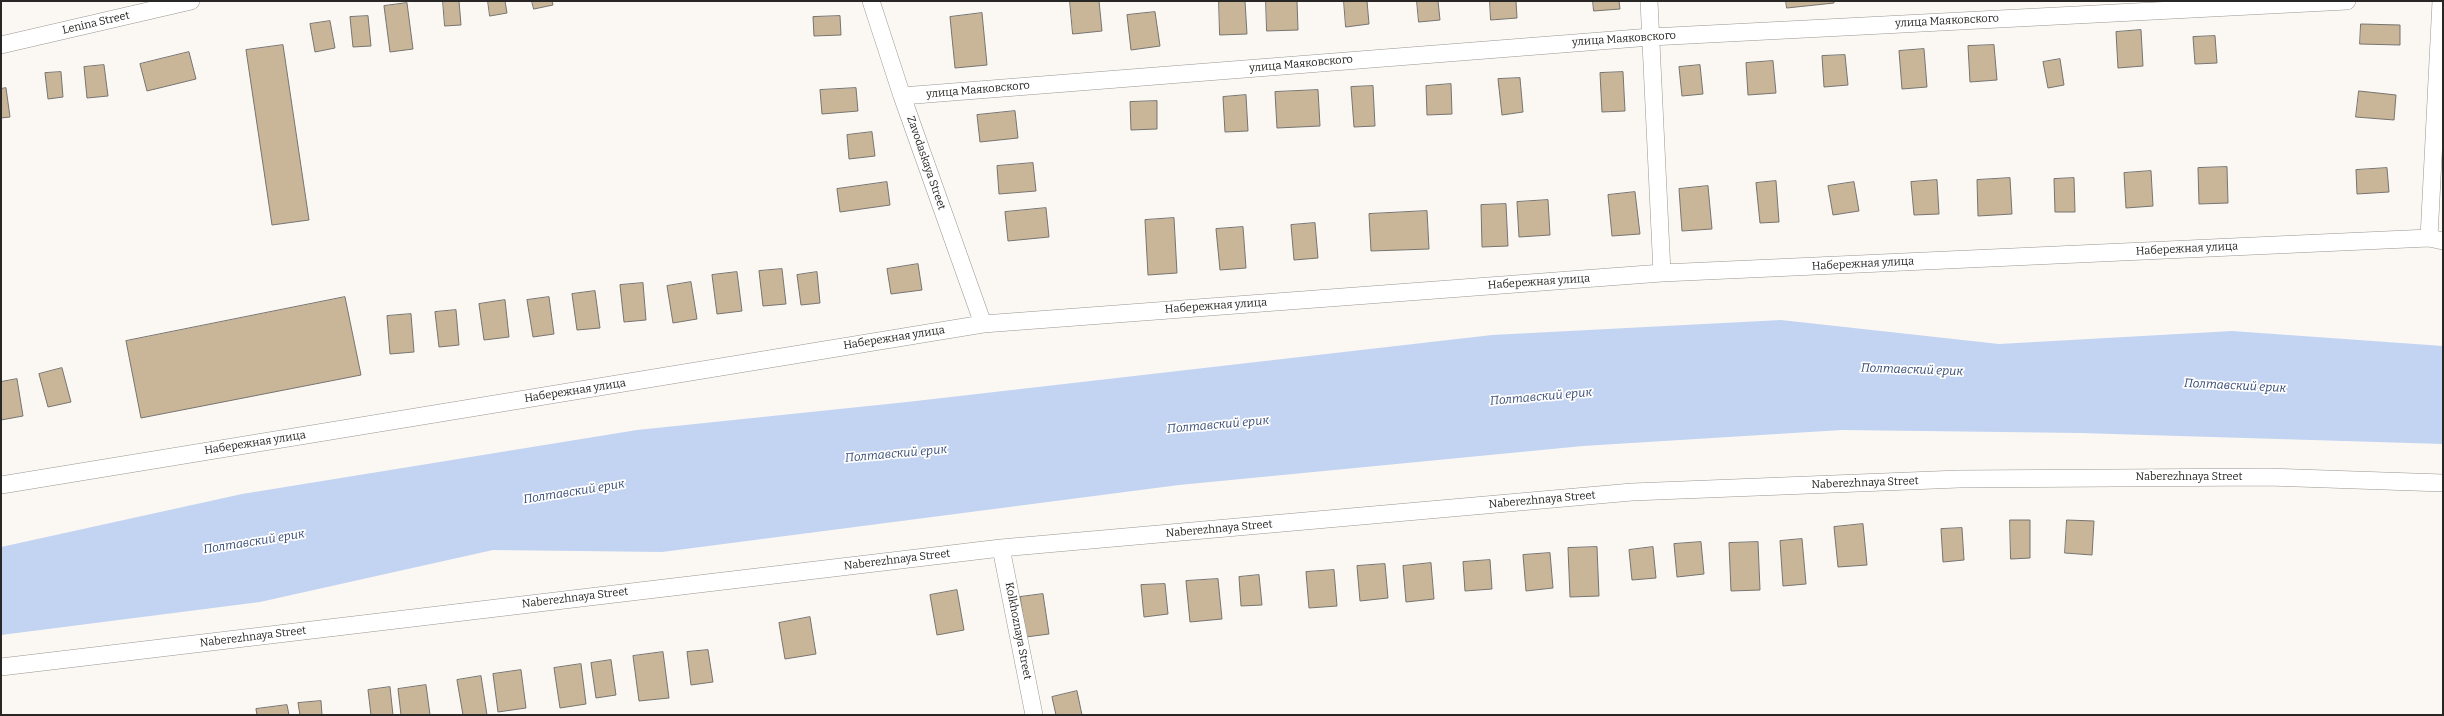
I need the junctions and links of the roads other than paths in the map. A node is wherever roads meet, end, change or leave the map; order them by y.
1 (191, 1) edge
2 (871, 1) edge
3 (1649, 1) edge
4 (2347, 1) edge
5 (2441, 1) edge
6 (1651, 36) junction
7 (1, 44) edge
8 (902, 96) junction
9 (2436, 239) edge
10 (1662, 273) junction
11 (982, 324) junction
12 (2443, 483) edge
13 (1, 485) edge
14 (1001, 548) junction
15 (1, 667) edge
16 (1034, 715) edge

1 - 7 street, Lenina Street
2 - 8 street, Zavodaskaya Street
3 - 6 street
4 - 6 street, улица Маяковского
5 - 9 street
6 - 8 street, улица Маяковского
6 - 10 street
8 - 11 street, Zavodaskaya Street
9 - 10 street, Набережная улица
10 - 11 street, Набережная улица
11 - 13 street, Набережная улица
12 - 14 street, Naberezhnaya Street
14 - 15 street, Naberezhnaya Street
14 - 16 street, Kolkhoznaya Street

